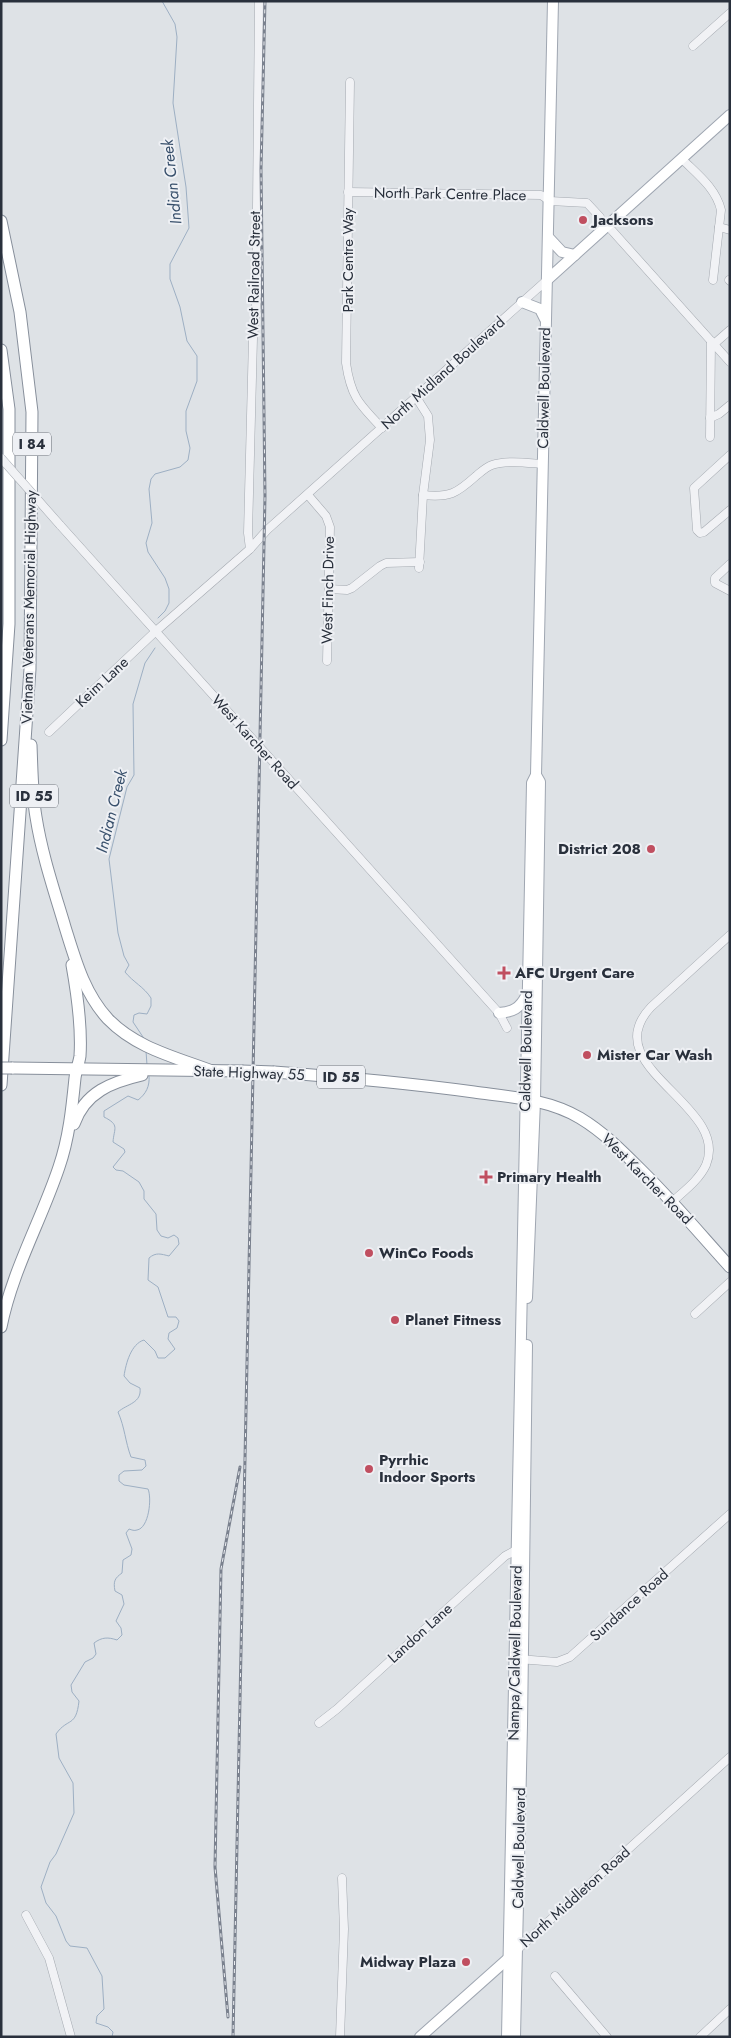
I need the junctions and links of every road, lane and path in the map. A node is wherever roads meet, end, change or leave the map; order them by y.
1 (259, 1) edge
2 (553, 1) edge
3 (730, 13) edge
4 (693, 46) dead end
5 (350, 82) dead end
6 (730, 115) edge
7 (682, 159) junction
8 (348, 192) junction
9 (550, 200) junction
10 (600, 217) dead end
11 (1, 221) edge
12 (607, 225) junction
13 (719, 228) junction
14 (730, 230) edge
15 (548, 237) junction
16 (575, 255) junction
17 (547, 280) junction
18 (713, 280) dead end
19 (522, 302) junction
20 (545, 319) junction
21 (730, 330) edge
22 (712, 342) junction
23 (1, 350) edge
24 (730, 362) edge
25 (416, 398) junction
26 (730, 405) edge
27 (710, 418) junction
28 (382, 428) junction
29 (710, 437) dead end
30 (730, 455) edge
31 (1, 458) edge
32 (543, 464) junction
33 (308, 495) junction
34 (424, 495) junction
35 (730, 510) edge
36 (250, 549) junction
37 (730, 564) edge
38 (329, 589) junction
39 (730, 591) edge
40 (156, 631) junction
41 (327, 661) dead end
42 (30, 669) junction
43 (49, 732) dead end
44 (1, 740) edge
45 (536, 775) junction
46 (45, 862) junction
47 (730, 935) edge
48 (527, 992) junction
49 (499, 1013) junction
50 (507, 1028) dead end
51 (178, 1065) junction
52 (7, 1068) edge
53 (76, 1069) junction
54 (157, 1071) junction
55 (1, 1085) edge
56 (530, 1100) junction
57 (672, 1202) junction
58 (35, 1226) junction
59 (730, 1267) edge
60 (524, 1268) joint
61 (730, 1282) edge
62 (695, 1314) dead end
63 (1, 1327) edge
64 (730, 1514) edge
65 (521, 1548) junction
66 (519, 1659) junction
67 (319, 1723) dead end
68 (730, 1757) edge
69 (342, 1878) dead end
70 (26, 1915) dead end
71 (517, 1950) junction
72 (509, 1958) junction
73 (555, 1976) dead end
74 (730, 2009) edge
75 (71, 2037) edge
76 (340, 2037) edge
77 (420, 2037) edge
78 (507, 2037) edge
79 (515, 2037) edge
80 (608, 2037) edge
81 (700, 2037) edge

1 - 36 street, West Railroad Street
2 - 9 main road, Caldwell Boulevard
3 - 4 street
5 - 8 street, Park Centre Way
6 - 7 main road, North Midland Boulevard
7 - 12 main road, North Midland Boulevard
7 - 13 street
8 - 9 street, North Park Centre Place
8 - 28 street, Park Centre Way
9 - 10 street, North Park Centre Place
9 - 15 main road, Caldwell Boulevard
11 - 42 highway, Vietnam Veterans Memorial Highway / I 84
12 - 16 main road, North Midland Boulevard
12 - 22 street
13 - 14 street
13 - 18 street
15 - 16 main road
15 - 17 main road, Caldwell Boulevard
16 - 17 main road, North Midland Boulevard
17 - 19 street, North Midland Boulevard
17 - 20 main road, Caldwell Boulevard
19 - 20 main road
19 - 25 street, North Midland Boulevard
20 - 32 main road, Caldwell Boulevard
21 - 22 street
22 - 24 street
22 - 27 street
23 - 44 highway, Vietnam Veterans Memorial Highway / I 84
25 - 28 street, North Midland Boulevard
25 - 34 street
26 - 27 street
27 - 29 street
28 - 33 street, North Midland Boulevard
30 - 35 street
31 - 40 street, West Karcher Road, bridge
32 - 34 street
32 - 45 main road, Caldwell Boulevard
33 - 36 street, North Midland Boulevard
33 - 38 street, West Finch Drive
34 - 38 street
36 - 40 street, North Midland Boulevard
37 - 39 street
38 - 41 street, West Finch Drive
40 - 43 street, Keim Lane
40 - 49 street, West Karcher Road
42 - 46 highway, ID 55
42 - 55 highway, Vietnam Veterans Memorial Highway / I 84
45 - 48 main road, Caldwell Boulevard
45 - 56 main road, Caldwell Boulevard
46 - 51 highway, ID 55
46 - 53 highway
47 - 57 street
48 - 49 main road
48 - 56 main road, Caldwell Boulevard
49 - 50 street, West Karcher Road
51 - 54 highway, State Highway 55 / ID 55
51 - 56 highway, State Highway 55 / ID 55, bridge
52 - 53 highway, State Highway 55 / ID 55
53 - 54 highway, State Highway 55 / ID 55
53 - 58 highway
54 - 58 highway
56 - 57 highway, West Karcher Road / ID 55
56 - 60 main road, Caldwell Boulevard
57 - 59 highway, West Karcher Road / ID 55
58 - 63 highway
60 - 65 main road, Nampa/Caldwell Boulevard
61 - 62 street
64 - 66 street, Sundance Road
65 - 66 main road, Nampa/Caldwell Boulevard
65 - 67 street, Landon Lane
66 - 71 main road, Caldwell Boulevard
66 - 72 main road, Nampa/Caldwell Boulevard
68 - 71 street, North Middleton Road
69 - 76 street
70 - 75 street
71 - 72 main road, North Middleton Road
71 - 79 main road, Caldwell Boulevard
72 - 77 main road, North Middleton Road
72 - 78 main road, Nampa/Caldwell Boulevard
73 - 80 street
74 - 81 street

